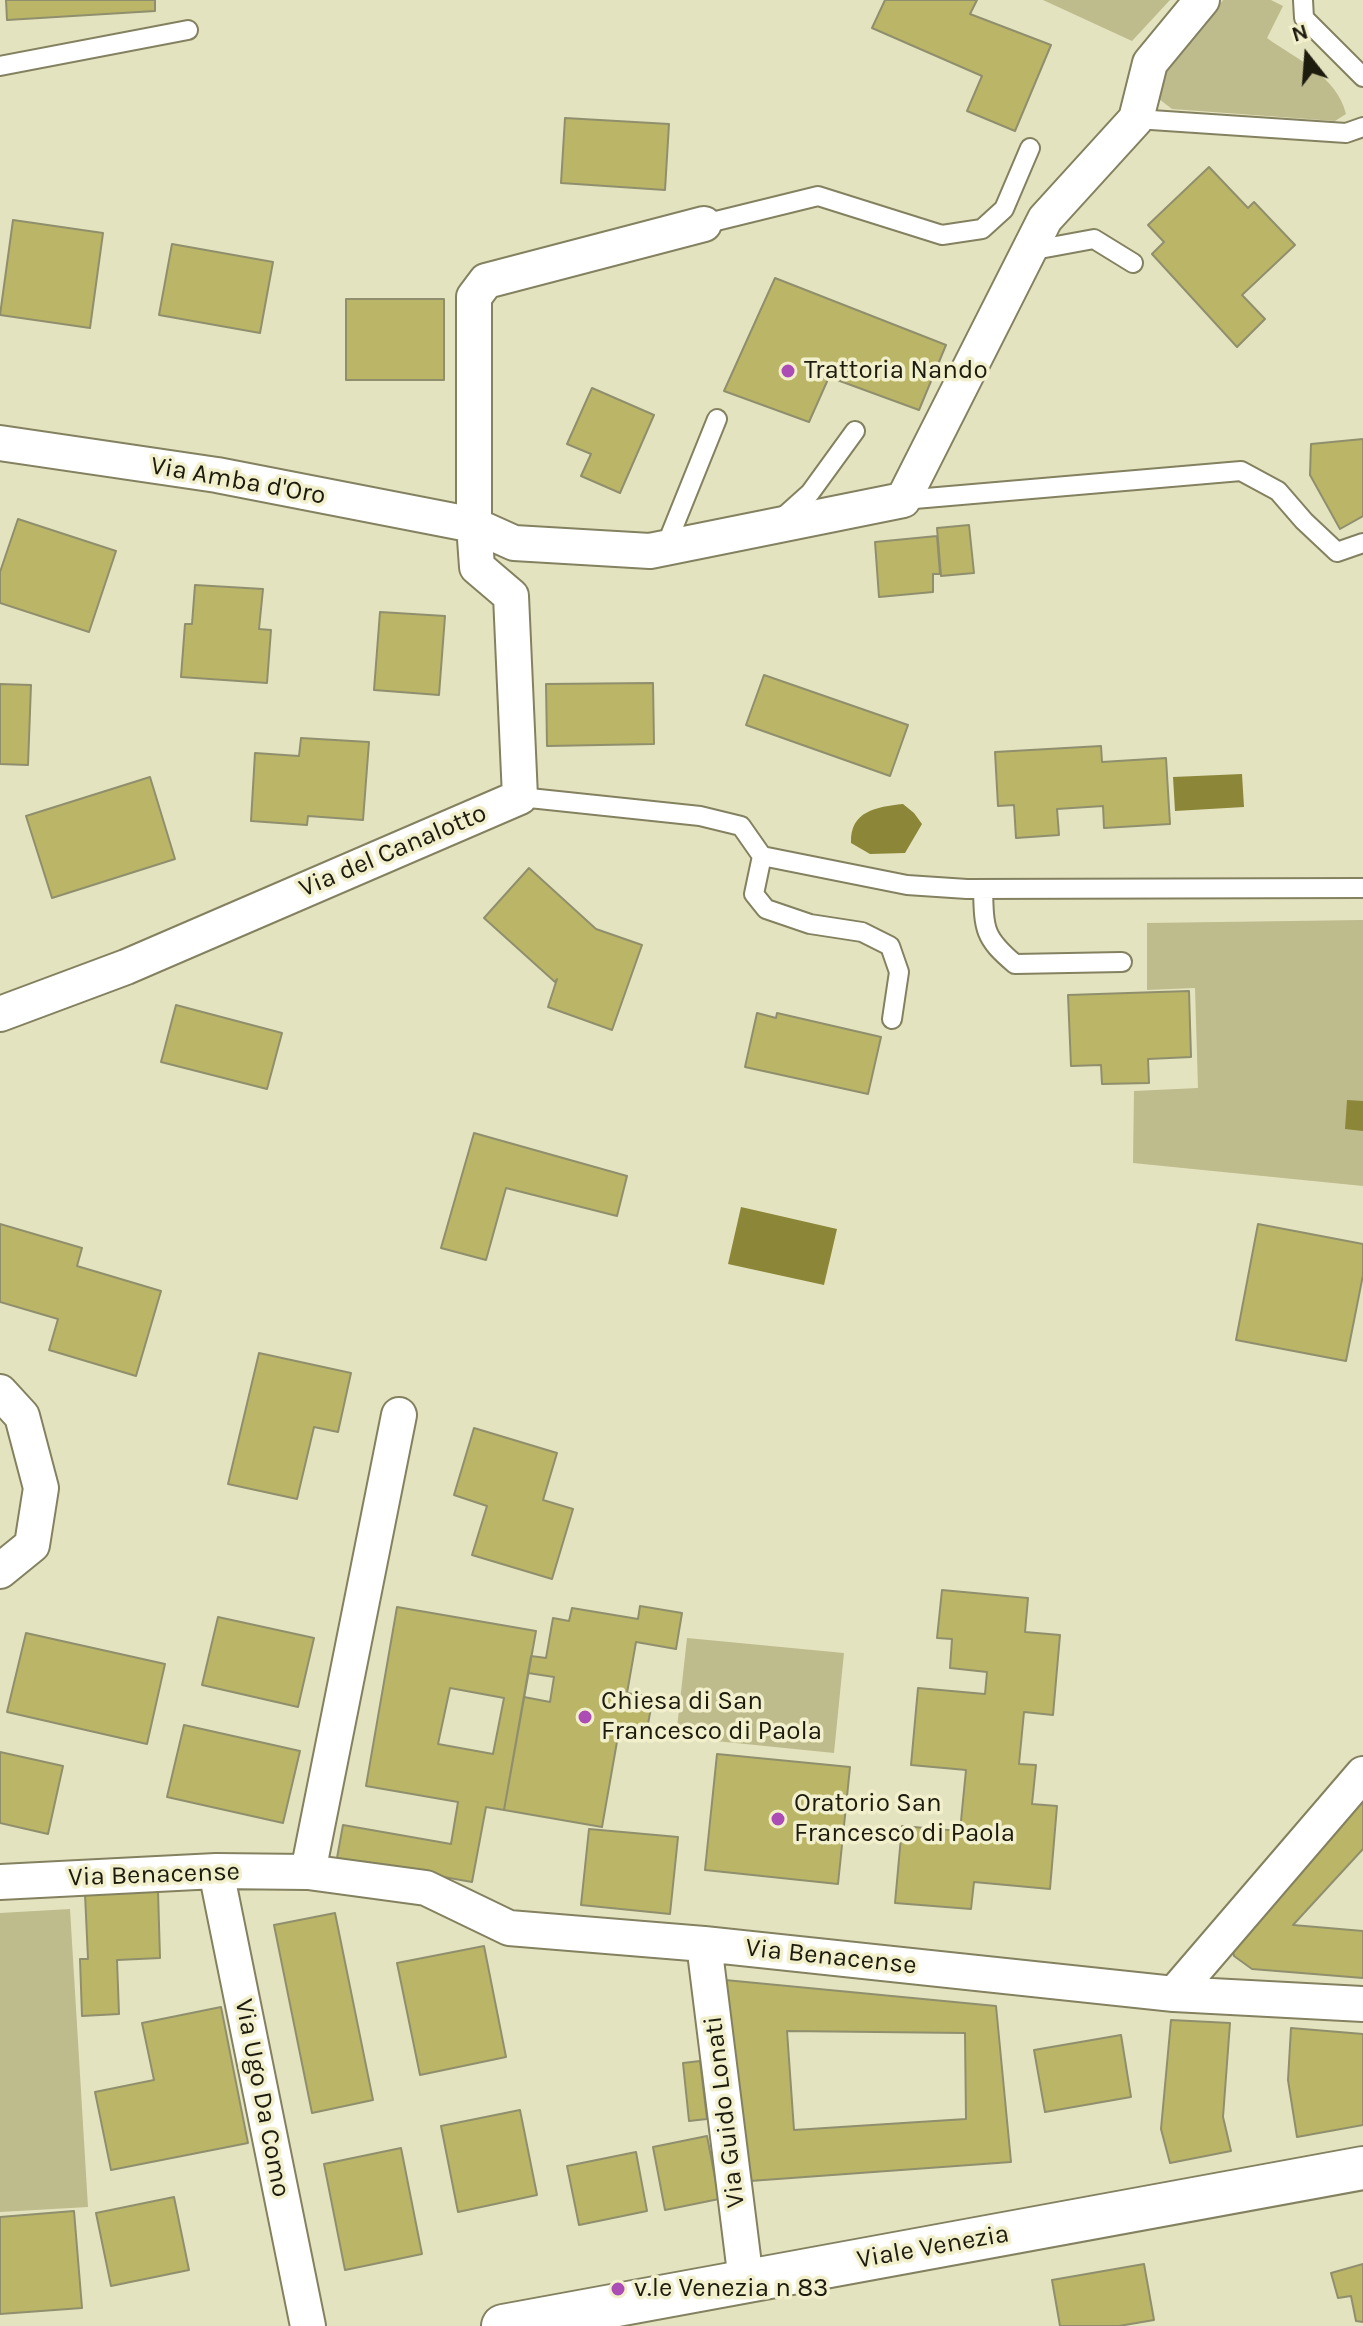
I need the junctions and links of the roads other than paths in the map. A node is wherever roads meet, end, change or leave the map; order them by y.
1 (1202, 0) edge
2 (1303, 0) edge
3 (188, 30) dead end
4 (0, 66) edge
5 (1363, 77) edge
6 (1136, 119) junction
7 (1363, 127) edge
8 (1030, 148) dead end
9 (704, 224) joint
10 (1029, 251) junction
11 (1133, 263) dead end
12 (717, 419) dead end
13 (855, 431) dead end
14 (0, 443) edge
15 (903, 500) junction
16 (474, 525) junction
17 (773, 526) junction
18 (1363, 543) edge
19 (665, 548) junction
20 (520, 797) junction
21 (762, 856) junction
22 (1363, 888) edge
23 (983, 889) junction
24 (1122, 962) dead end
25 (0, 1014) edge
26 (892, 1019) dead end
27 (0, 1392) edge
28 (399, 1415) dead end
29 (0, 1571) edge
30 (1363, 1774) edge
31 (216, 1871) junction
32 (308, 1872) junction
33 (0, 1882) edge
34 (704, 1944) junction
35 (1174, 1994) junction
36 (1363, 2004) edge
37 (1363, 2168) edge
38 (746, 2281) junction
39 (308, 2326) edge
40 (503, 2326) edge

1 - 6 street
2 - 5 lane
3 - 4 lane
6 - 7 lane
6 - 10 street
8 - 9 lane
9 - 16 street
10 - 11 lane
10 - 15 street
12 - 19 lane
13 - 17 lane
14 - 16 street, Via Amba d'Oro
15 - 17 street, Via Amba d'Oro
15 - 18 lane
16 - 19 street, Via Amba d'Oro
16 - 20 street, Via del Canalotto
17 - 19 street, Via Amba d'Oro
20 - 21 lane
20 - 25 street, Via del Canalotto
21 - 23 lane
21 - 26 lane
22 - 23 lane
23 - 24 lane
27 - 29 street
28 - 32 street
30 - 35 street
31 - 32 street, Via Benacense
31 - 33 street, Via Benacense
31 - 39 street, Via Ugo Da Como
32 - 34 street, Via Benacense
34 - 35 street, Via Benacense
34 - 38 street, Via Guido Lonati
35 - 36 street, Via Benacense
37 - 38 street, Viale Venezia
38 - 40 street, Viale Venezia

